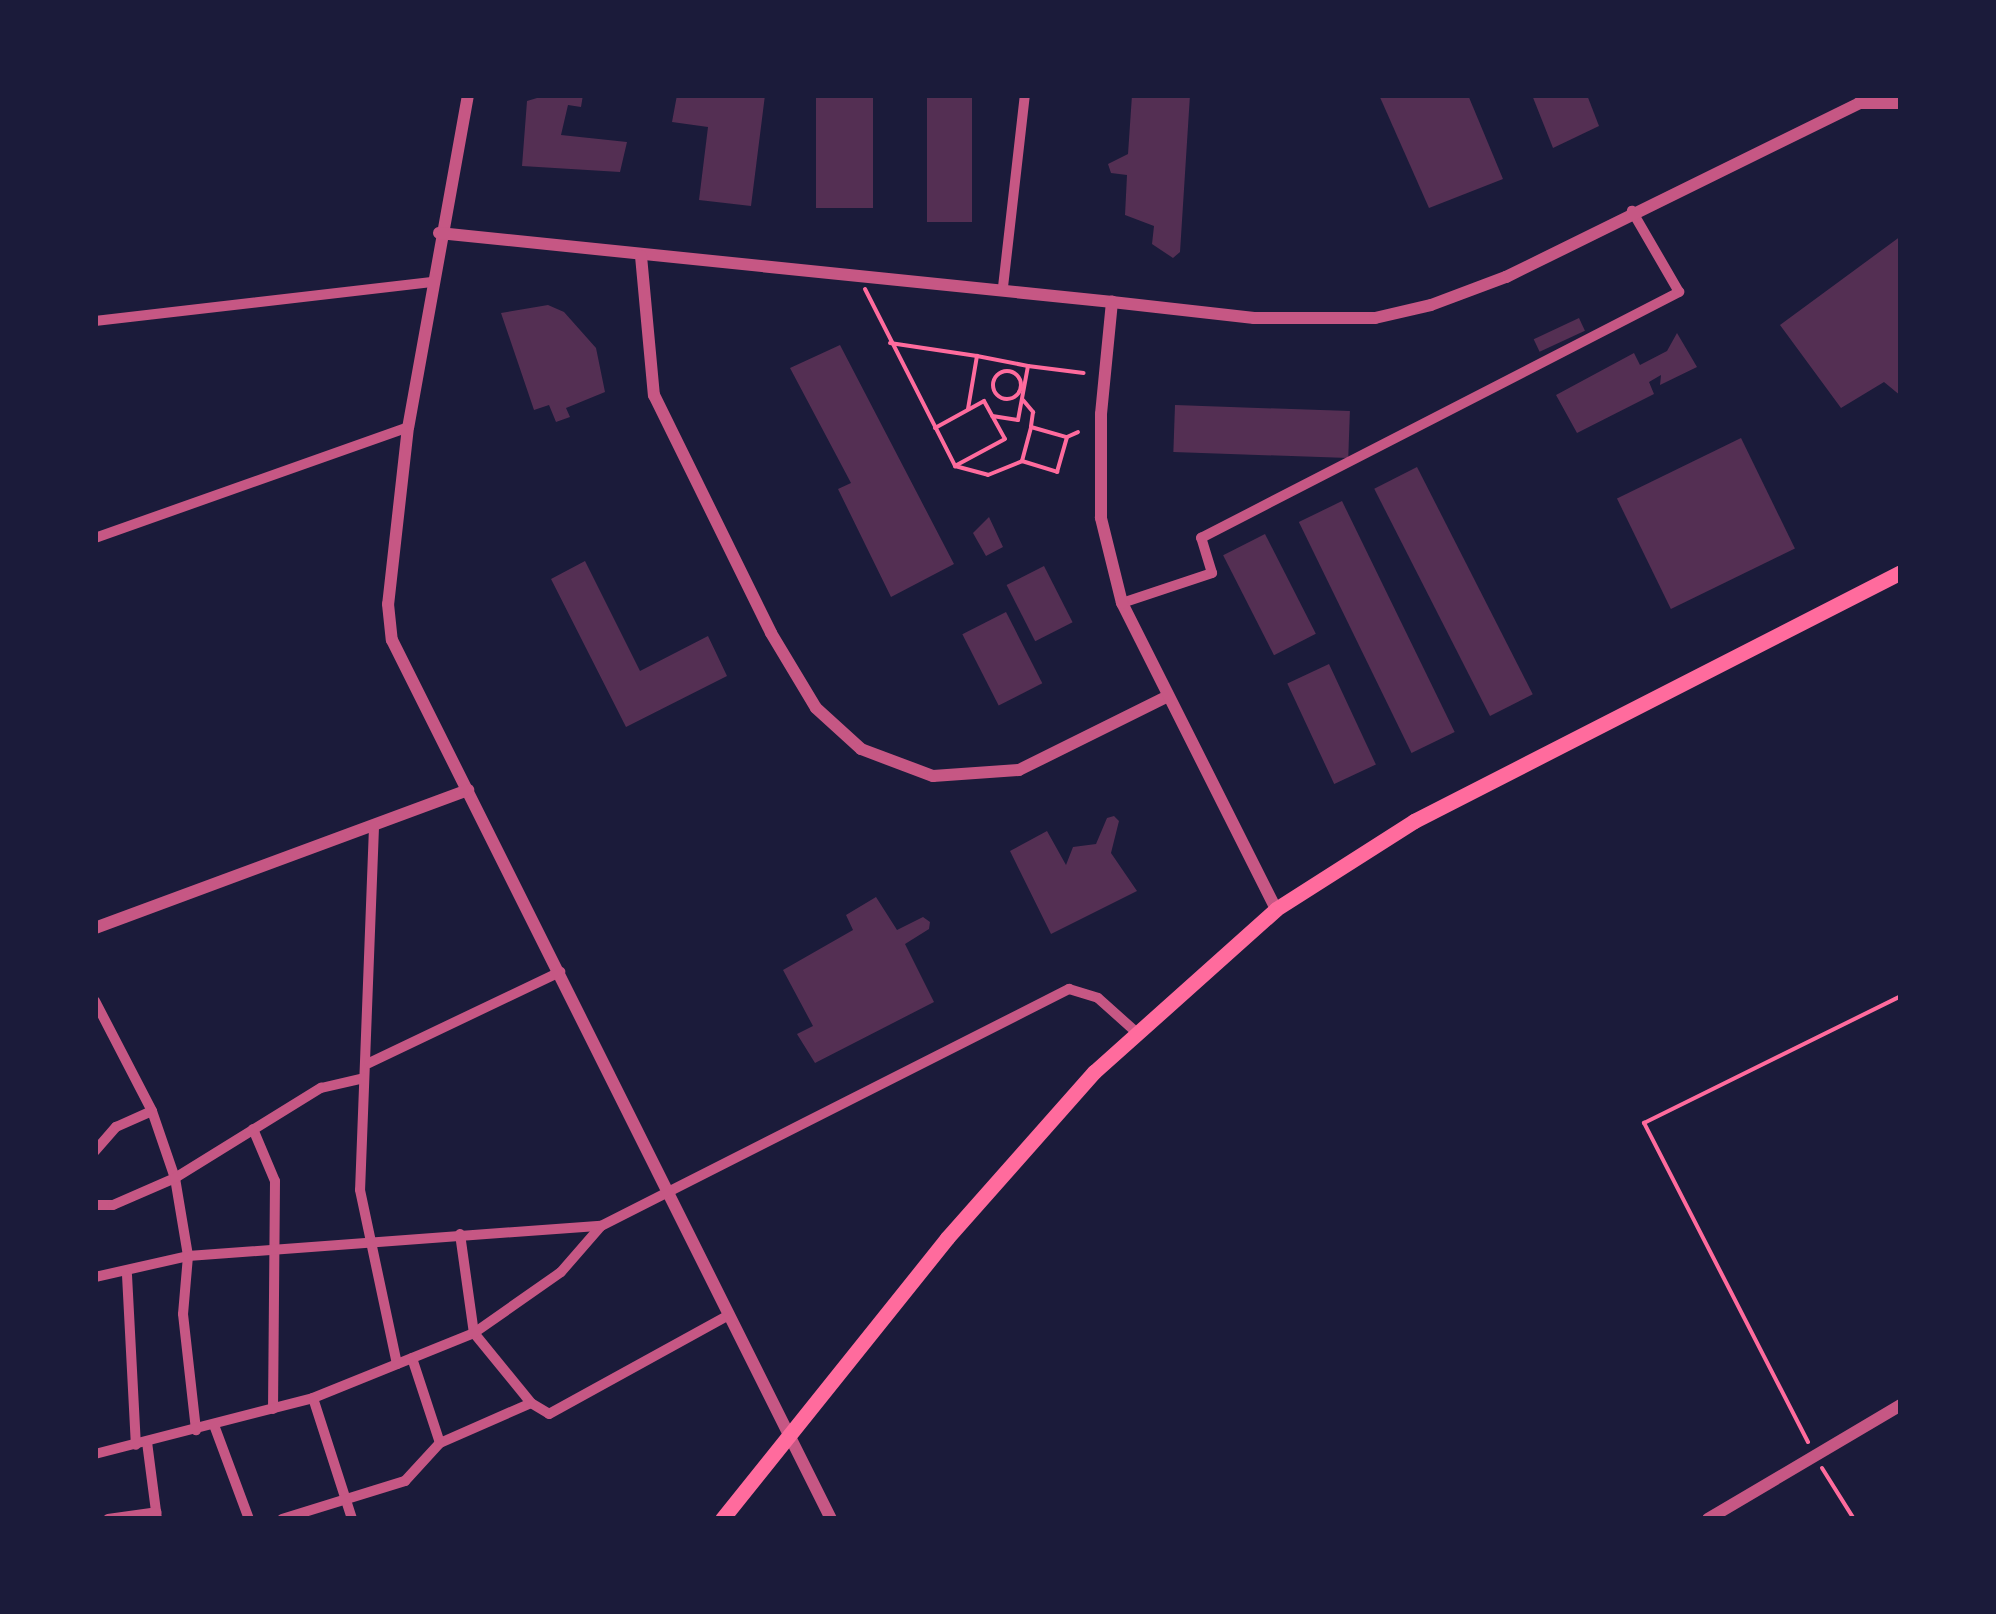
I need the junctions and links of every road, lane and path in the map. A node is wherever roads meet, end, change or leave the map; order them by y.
1 (468, 95) edge
2 (1025, 95) edge
3 (1901, 103) edge
4 (1632, 211) junction
5 (439, 233) junction
6 (641, 256) junction
7 (861, 275) junction
8 (432, 282) junction
9 (1003, 287) junction
10 (1112, 302) junction
11 (95, 321) edge
12 (890, 343) junction
13 (978, 356) junction
14 (1028, 366) junction
15 (1084, 373) dead end
16 (1020, 380) joint
17 (1022, 399) junction
18 (968, 409) junction
19 (992, 416) junction
20 (408, 427) junction
21 (1031, 427) junction
22 (935, 428) junction
23 (1078, 432) dead end
24 (1066, 437) junction
25 (1022, 461) junction
26 (954, 466) junction
27 (1057, 472) junction
28 (1060, 481) dead end
29 (95, 538) edge
30 (1901, 572) edge
31 (1122, 604) junction
32 (1166, 697) junction
33 (468, 790) junction
34 (374, 827) junction
35 (1276, 910) junction
36 (95, 928) edge
37 (560, 972) junction
38 (1901, 996) edge
39 (96, 1010) edge
40 (1136, 1032) junction
41 (369, 1063) junction
42 (364, 1078) junction
43 (152, 1111) junction
44 (253, 1129) junction
45 (95, 1151) edge
46 (175, 1178) junction
47 (670, 1194) junction
48 (95, 1206) edge
49 (601, 1226) junction
50 (460, 1234) junction
51 (369, 1238) junction
52 (270, 1249) junction
53 (188, 1256) junction
54 (128, 1275) junction
55 (95, 1278) edge
56 (729, 1314) junction
57 (474, 1332) junction
58 (412, 1358) junction
59 (397, 1364) junction
60 (313, 1398) junction
61 (531, 1403) junction
62 (1901, 1406) edge
63 (273, 1409) junction
64 (214, 1425) junction
65 (196, 1430) junction
66 (792, 1433) junction
67 (141, 1443) junction
68 (440, 1443) junction
69 (95, 1454) edge
70 (1816, 1458) junction
71 (346, 1500) junction
72 (157, 1516) edge
73 (108, 1519) edge
74 (248, 1519) edge
75 (282, 1519) edge
76 (352, 1519) edge
77 (722, 1519) edge
78 (831, 1519) edge
79 (1708, 1519) edge
80 (1854, 1519) edge

1 - 5 street
2 - 9 street
3 - 4 street
4 - 10 street
4 - 31 street
5 - 6 street
5 - 8 street
6 - 7 street
6 - 32 street
7 - 9 street
7 - 12 path
8 - 11 street
8 - 20 street
9 - 10 street
10 - 31 street
12 - 13 path
12 - 22 path
13 - 14 path
13 - 18 path
14 - 15 path
14 - 17 path
16 - 16 path
17 - 19 path
17 - 21 path
18 - 19 path
18 - 22 path
19 - 26 path
20 - 29 street
20 - 33 street
21 - 24 path
21 - 25 path
22 - 26 path
23 - 24 path
24 - 27 path
25 - 26 path
25 - 27 path
27 - 28 path
30 - 35 main road
31 - 32 street
32 - 35 street
33 - 34 street
33 - 37 street
34 - 36 street
34 - 41 street
35 - 40 main road
37 - 41 street
37 - 47 street
38 - 70 path
39 - 43 street
40 - 47 street
40 - 66 main road
41 - 42 street
42 - 44 street
42 - 51 street
43 - 45 street
43 - 46 street
44 - 46 street
44 - 52 street
46 - 48 street
46 - 53 street
47 - 49 street
47 - 56 street
49 - 50 street
49 - 57 street
50 - 51 street
50 - 57 street
51 - 52 street
51 - 59 street
52 - 53 street
52 - 63 street
53 - 54 street
53 - 65 street
54 - 55 street
54 - 67 street
56 - 61 street
56 - 66 street
57 - 58 street
57 - 61 street
58 - 59 street
58 - 68 street
59 - 60 street
60 - 63 street
60 - 71 street
61 - 68 street
62 - 70 street
63 - 64 street
64 - 65 street
64 - 74 street
65 - 67 street
66 - 77 main road
66 - 78 street
67 - 69 street
67 - 72 street
68 - 71 street
70 - 79 street
70 - 80 path
71 - 75 street
71 - 76 street
72 - 73 street

